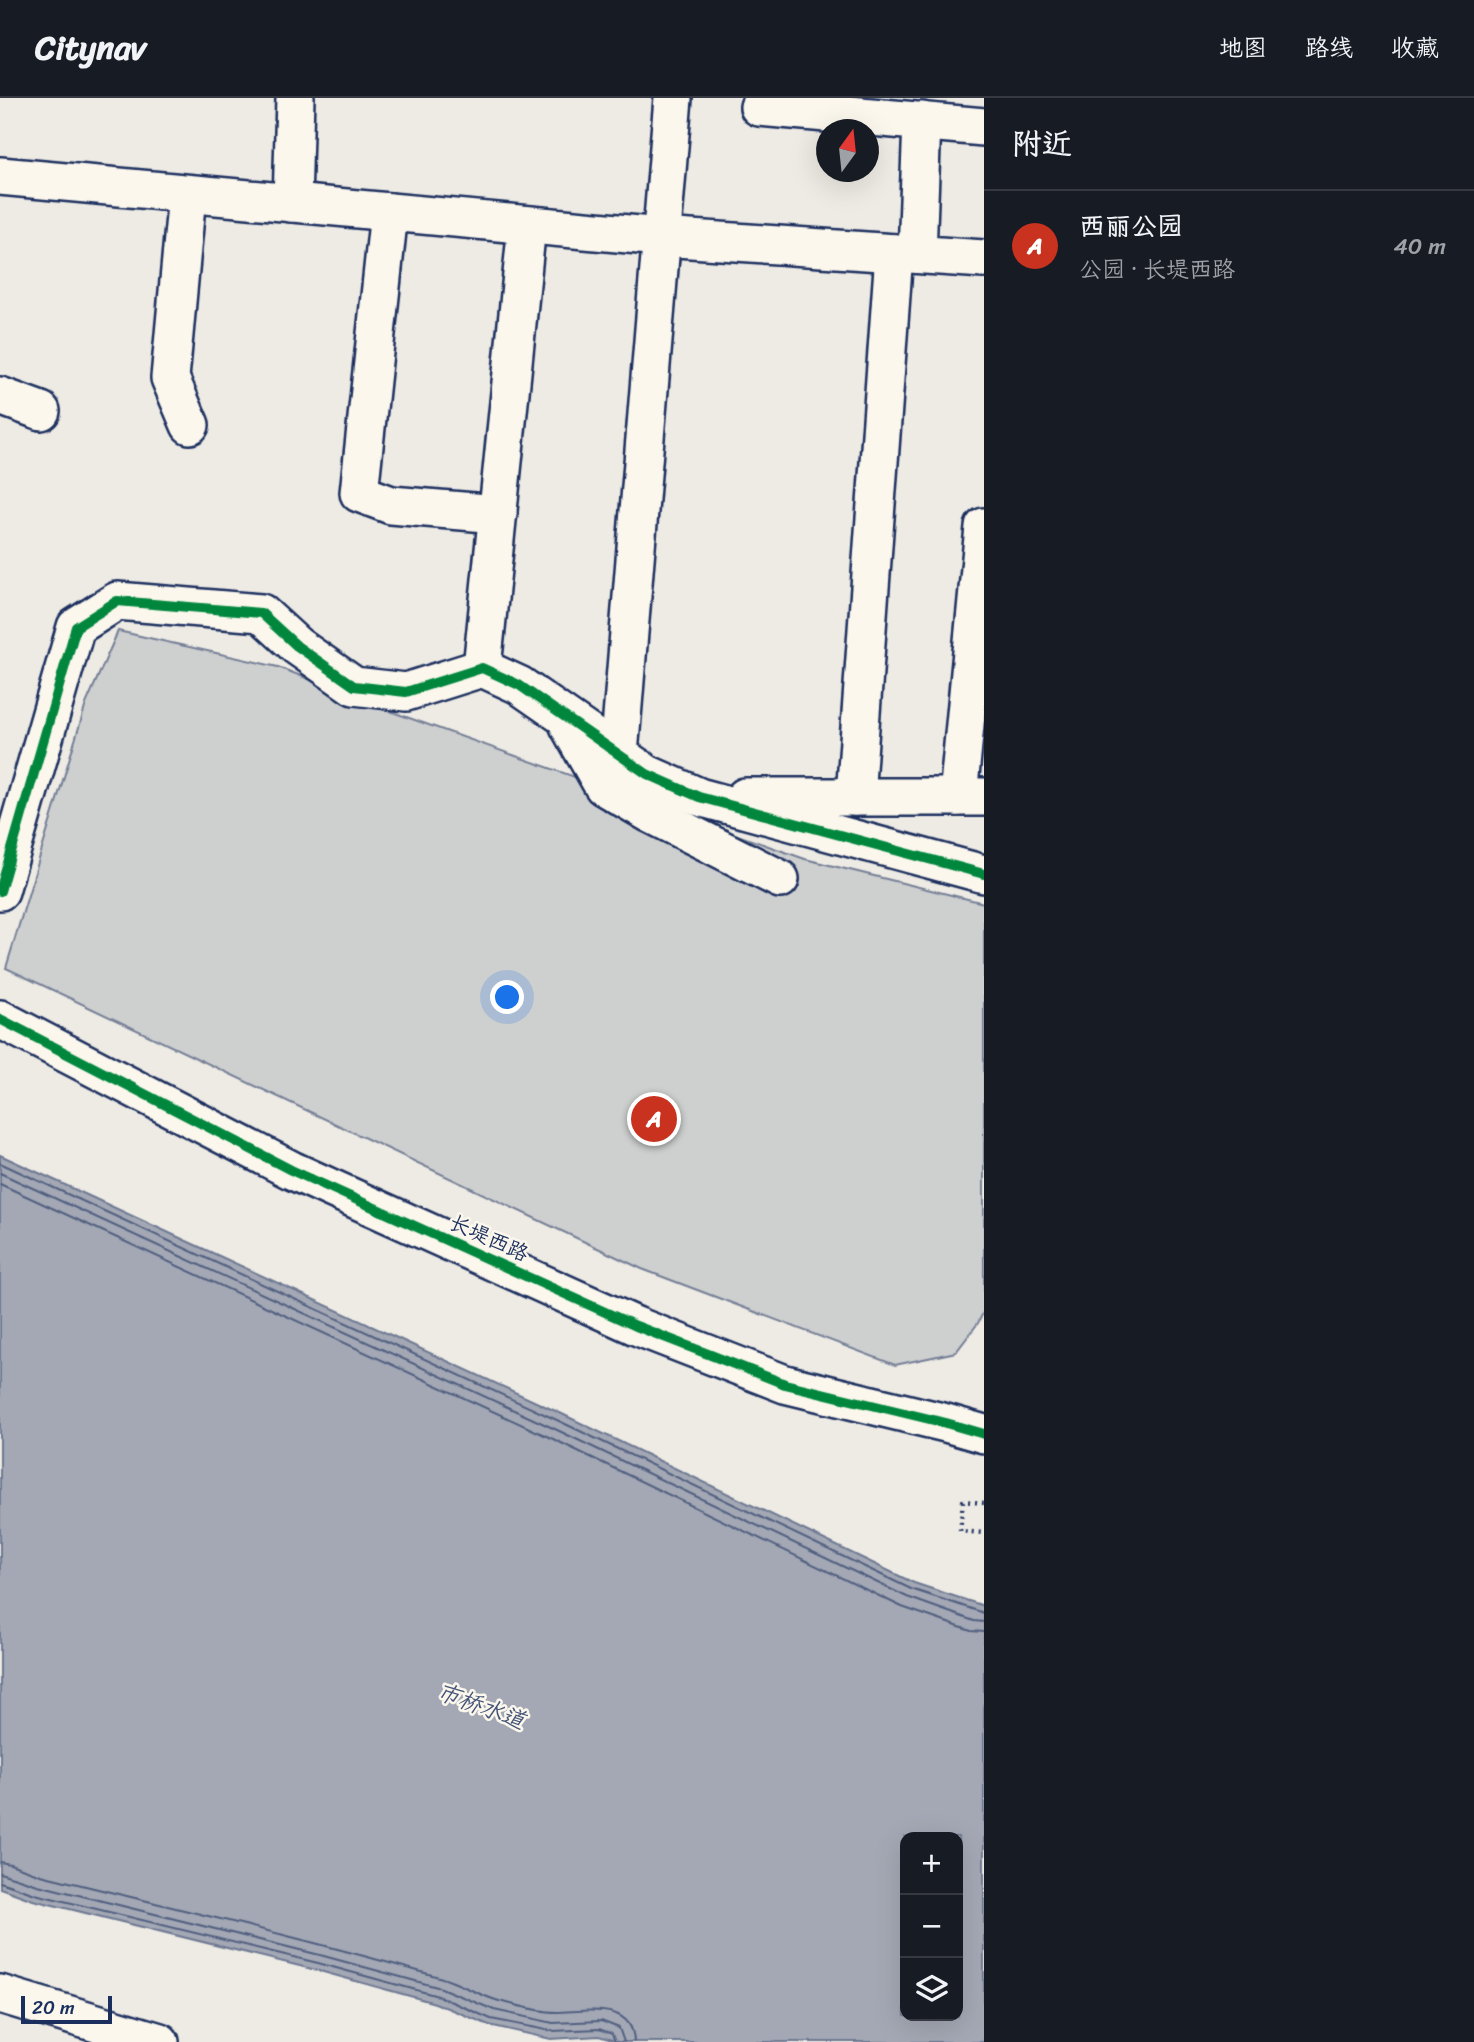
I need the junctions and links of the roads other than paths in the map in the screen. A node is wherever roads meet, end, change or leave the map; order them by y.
1 (295, 98) edge
2 (673, 98) edge
3 (759, 107) dead end
4 (922, 121) junction
5 (984, 127) edge
6 (0, 176) edge
7 (187, 194) junction
8 (292, 203) junction
9 (389, 212) junction
10 (527, 225) junction
11 (661, 237) junction
12 (906, 253) junction
13 (984, 259) edge
14 (0, 396) edge
15 (41, 411) dead end
16 (190, 425) dead end
17 (498, 513) junction
18 (984, 527) edge
19 (482, 668) junction
20 (563, 716) junction
21 (619, 754) junction
22 (699, 797) junction
23 (855, 797) junction
24 (971, 797) edge
25 (984, 874) edge
26 (780, 879) dead end
27 (0, 891) edge
28 (0, 1019) edge
29 (984, 1411) edge
30 (946, 1423) junction
31 (984, 1434) edge
32 (0, 1994) edge
33 (160, 2042) edge

1 - 8 street
2 - 11 street
3 - 4 street
4 - 5 street
4 - 12 street
6 - 7 street
7 - 8 street
7 - 16 street
8 - 9 street
9 - 10 street
9 - 17 street
10 - 11 street
10 - 17 street
11 - 12 street
11 - 21 street
12 - 13 street
12 - 23 street
14 - 15 street
17 - 19 street
18 - 24 street
19 - 20 street
19 - 27 street
20 - 21 street
20 - 26 street
21 - 22 street
22 - 23 street
22 - 25 street
23 - 24 street
28 - 30 street, 长堤西路
29 - 30 street
30 - 31 street, 长堤西路
32 - 33 street

